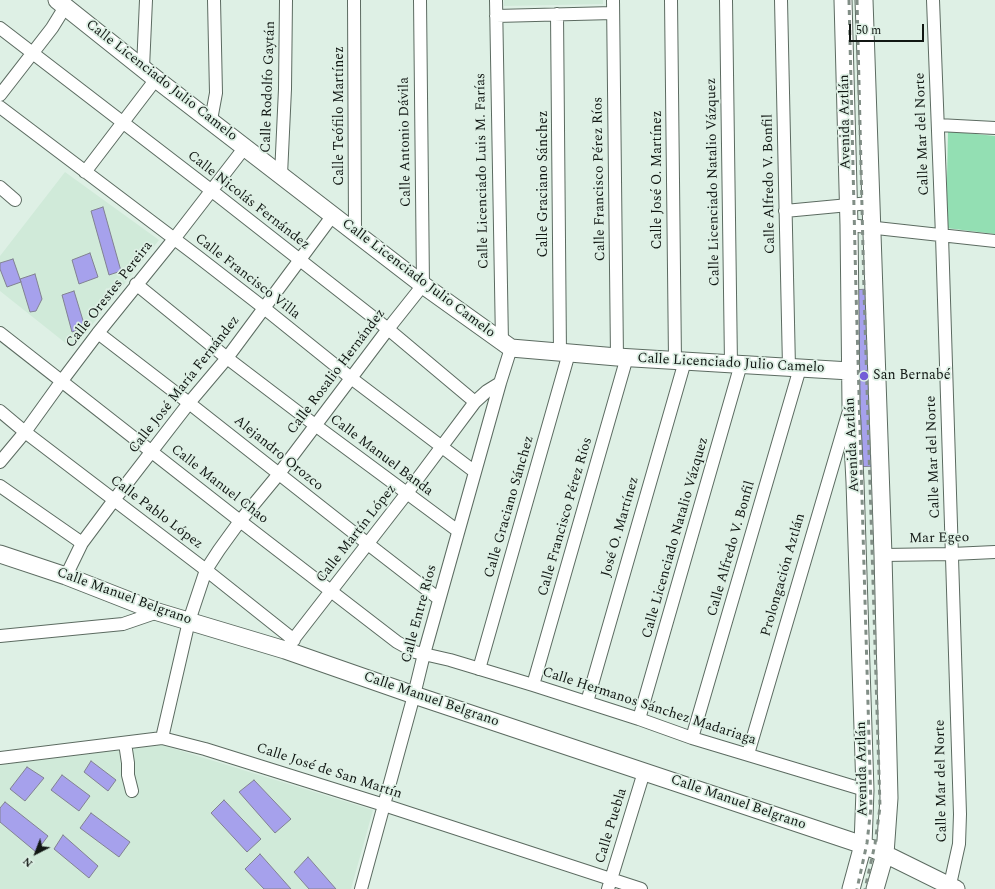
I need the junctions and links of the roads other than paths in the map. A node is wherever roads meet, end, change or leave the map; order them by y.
1 (146, 0) edge
2 (214, 0) edge
3 (286, 0) edge
4 (354, 0) edge
5 (420, 0) edge
6 (496, 0) edge
7 (612, 0) edge
8 (671, 0) edge
9 (726, 0) edge
10 (781, 0) edge
11 (843, 0) edge
12 (864, 0) edge
13 (933, 0) edge
14 (62, 2) edge
15 (613, 13) junction
16 (557, 14) junction
17 (496, 16) junction
18 (0, 28) edge
19 (33, 52) junction
20 (150, 73) junction
21 (0, 95) edge
22 (0, 107) edge
23 (211, 120) junction
24 (122, 122) junction
25 (938, 125) junction
26 (995, 128) edge
27 (245, 147) junction
28 (85, 172) junction
29 (281, 175) junction
30 (0, 187) edge
31 (212, 191) junction
32 (15, 200) dead end
33 (870, 203) junction
34 (848, 205) junction
35 (785, 211) junction
36 (333, 215) junction
37 (849, 225) junction
38 (871, 228) junction
39 (355, 231) junction
40 (942, 236) junction
41 (174, 239) junction
42 (995, 241) edge
43 (300, 260) junction
44 (136, 284) junction
45 (423, 284) junction
46 (264, 308) junction
47 (388, 329) junction
48 (0, 333) edge
49 (98, 333) junction
50 (507, 345) junction
51 (565, 353) junction
52 (622, 357) junction
53 (227, 358) junction
54 (680, 360) junction
55 (736, 364) junction
56 (794, 367) junction
57 (850, 371) junction
58 (351, 378) junction
59 (61, 382) junction
60 (500, 383) junction
61 (475, 402) junction
62 (190, 403) junction
63 (851, 405) junction
64 (0, 411) edge
65 (315, 425) junction
66 (25, 432) junction
67 (442, 447) junction
68 (152, 452) junction
69 (0, 462) edge
70 (475, 472) junction
71 (278, 475) junction
72 (0, 486) edge
73 (407, 493) junction
74 (114, 500) junction
75 (240, 521) junction
76 (458, 531) junction
77 (82, 544) junction
78 (368, 544) junction
79 (995, 552) edge
80 (0, 554) edge
81 (952, 554) junction
82 (883, 555) junction
83 (206, 570) junction
84 (66, 576) junction
85 (331, 591) junction
86 (440, 599) junction
87 (158, 612) junction
88 (189, 621) junction
89 (0, 636) edge
90 (290, 645) junction
91 (424, 654) junction
92 (479, 669) junction
93 (533, 685) junction
94 (414, 695) junction
95 (587, 702) junction
96 (639, 719) junction
97 (162, 738) junction
98 (692, 738) junction
99 (125, 742) junction
100 (748, 754) junction
101 (0, 758) edge
102 (644, 772) junction
103 (865, 790) junction
104 (132, 791) dead end
105 (384, 805) junction
106 (863, 845) junction
107 (885, 854) junction
108 (610, 884) edge
109 (951, 888) edge
110 (361, 889) edge
111 (641, 889) edge
112 (851, 889) edge
113 (875, 889) edge

1 - 20 street
2 - 23 street
3 - 29 street, Calle Rodolfo Gaytán
4 - 39 street, Calle Teófilo Martínez
5 - 45 street, Calle Antonio Dávila
6 - 17 street, Calle Licenciado Luis M. Farías
7 - 15 street, Calle Francisco Pérez Ríos
8 - 54 street, Calle José O. Martínez
9 - 55 street, Calle Licenciado Natalio Vázquez
10 - 35 street, Calle Alfredo V. Bonfil
11 - 34 street, Avenida Aztlán
12 - 33 street, Avenida Aztlán
13 - 25 street, Calle Mar del Norte
14 - 19 street
14 - 20 street, Calle Licenciado Julio Camelo
15 - 16 street
15 - 52 street, Calle Francisco Pérez Ríos
16 - 17 street
16 - 51 street, Calle Graciano Sánchez
17 - 50 street, Calle Licenciado Luis M. Farías
18 - 19 street, Calle Nicolás Fernández
19 - 21 street
19 - 24 street, Calle Nicolás Fernández
20 - 23 street, Calle Licenciado Julio Camelo
20 - 24 street
22 - 28 street, Calle Francisco Villa
23 - 27 street, Calle Licenciado Julio Camelo
24 - 28 street
24 - 31 street, Calle Nicolás Fernández
25 - 26 street
25 - 40 street, Calle Mar del Norte
27 - 29 street, Calle Licenciado Julio Camelo
27 - 31 street, Calle Orestes Pereira
28 - 41 street, Calle Francisco Villa
29 - 36 street, Calle Licenciado Julio Camelo
30 - 32 street
31 - 41 street, Calle Orestes Pereira
31 - 43 street, Calle Nicolás Fernández
33 - 34 street
33 - 38 street, Avenida Aztlán
34 - 35 street
34 - 37 street, Avenida Aztlán
35 - 56 street, Calle Alfredo V. Bonfil
36 - 39 street, Calle Licenciado Julio Camelo
36 - 43 street, Calle José María Fernández
37 - 38 street
37 - 57 street, Avenida Aztlán
38 - 40 street
38 - 82 street, Avenida Aztlán
39 - 45 street, Calle Licenciado Julio Camelo
40 - 42 street
40 - 81 street, Calle Mar del Norte
41 - 44 street, Calle Orestes Pereira
41 - 46 street, Calle Francisco Villa
43 - 46 street, Calle José María Fernández
43 - 47 street, Calle Nicolás Fernández
44 - 49 street, Calle Orestes Pereira
44 - 53 street, Calle Manuel Banda
45 - 47 street, Calle Rosalio Hernández
45 - 50 street, Calle Licenciado Julio Camelo
46 - 53 street, Calle José María Fernández
46 - 58 street, Calle Francisco Villa
47 - 58 street, Calle Rosalio Hernández
47 - 61 street, Calle Nicolás Fernández
48 - 59 street, Calle Manuel Chao
49 - 59 street, Calle Orestes Pereira
49 - 62 street, Alejandro Orozco
50 - 51 street, Calle Licenciado Julio Camelo
50 - 60 street, Calle Entre Ríos
51 - 52 street, Calle Licenciado Julio Camelo
51 - 92 street, Calle Graciano Sánchez
52 - 54 street, Calle Licenciado Julio Camelo
52 - 93 street, Calle Francisco Pérez Ríos
53 - 62 street, Calle José María Fernández
53 - 65 street, Calle Manuel Banda
54 - 55 street, Calle Licenciado Julio Camelo
54 - 95 street, José O. Martínez
55 - 56 street, Calle Licenciado Julio Camelo
55 - 96 street, Calle Licenciado Natalio Vázquez
56 - 57 street, Calle Licenciado Julio Camelo
56 - 98 street, Calle Alfredo V. Bonfil
57 - 63 street, Avenida Aztlán
58 - 65 street, Calle Rosalio Hernández
58 - 67 street, Calle Francisco Villa
59 - 66 street, Calle Orestes Pereira
59 - 68 street, Calle Manuel Chao
60 - 61 street, Calle Martín López
60 - 70 street, Calle Entre Ríos
61 - 67 street, Calle Martín López
62 - 68 street, Calle José María Fernández
62 - 71 street, Alejandro Orozco
63 - 100 street, Prolongación Aztlán
63 - 103 street, Avenida Aztlán
64 - 66 street, Calle Pablo López
65 - 71 street, Calle Rosalio Hernández
65 - 73 street, Calle Manuel Banda
66 - 69 street, Calle Orestes Pereira
66 - 74 street, Calle Pablo López
67 - 70 street, Calle Francisco Villa
67 - 73 street, Calle Martín López
68 - 74 street, Calle José María Fernández
68 - 75 street, Calle Manuel Chao
70 - 76 street, Calle Entre Ríos
71 - 75 street, Calle Rosalio Hernández
71 - 78 street, Alejandro Orozco
72 - 77 street
73 - 76 street, Calle Manuel Banda
73 - 78 street, Calle Martín López
74 - 77 street, Calle José María Fernández
74 - 83 street, Calle Pablo López
75 - 83 street, Calle Rosalio Hernández
75 - 85 street, Calle Manuel Chao
76 - 86 street, Calle Entre Ríos
77 - 84 street, Calle José María Fernández
78 - 85 street, Calle Martín López
78 - 86 street, Alejandro Orozco
79 - 81 street, Mar Egeo
80 - 84 street, Calle Manuel Belgrano
81 - 82 street, Mar Egeo
81 - 109 street, Calle Mar del Norte
82 - 107 street, Avenida Aztlán
83 - 88 street, Calle Rosalio Hernández
83 - 90 street, Calle Pablo López
84 - 87 street, Calle Manuel Belgrano
85 - 90 street, Calle Martín López
85 - 91 street, Calle Manuel Chao
86 - 91 street, Calle Entre Ríos
87 - 88 street, Calle Manuel Belgrano
87 - 89 street
88 - 90 street, Calle Manuel Belgrano
88 - 97 street, Calle Rosalio Hernández
90 - 94 street, Calle Manuel Belgrano
91 - 92 street, Calle Hermanos Sánchez Madariaga
91 - 94 street, Calle Entre Ríos
92 - 93 street, Calle Hermanos Sánchez Madariaga
93 - 95 street, Calle Hermanos Sánchez Madariaga
94 - 102 street, Calle Manuel Belgrano
94 - 105 street, Calle Entre Ríos
95 - 96 street, Calle Hermanos Sánchez Madariaga
96 - 98 street, Calle Hermanos Sánchez Madariaga
97 - 99 street, Calle José de San Martín
97 - 105 street, Calle José de San Martín
98 - 100 street, Calle Hermanos Sánchez Madariaga
99 - 101 street, Calle José de San Martín
99 - 104 street
100 - 103 street, Calle Hermanos Sánchez Madariaga
102 - 106 street, Calle Manuel Belgrano
102 - 108 street, Calle Puebla
103 - 106 street, Avenida Aztlán
105 - 108 street, Calle José de San Martín
105 - 110 street, Calle Entre Ríos
106 - 107 street, Calle Manuel Belgrano
106 - 112 street, Avenida Aztlán
107 - 109 street, Calle Manuel Belgrano
107 - 113 street, Avenida Aztlán
108 - 111 street, Calle José de San Martín

